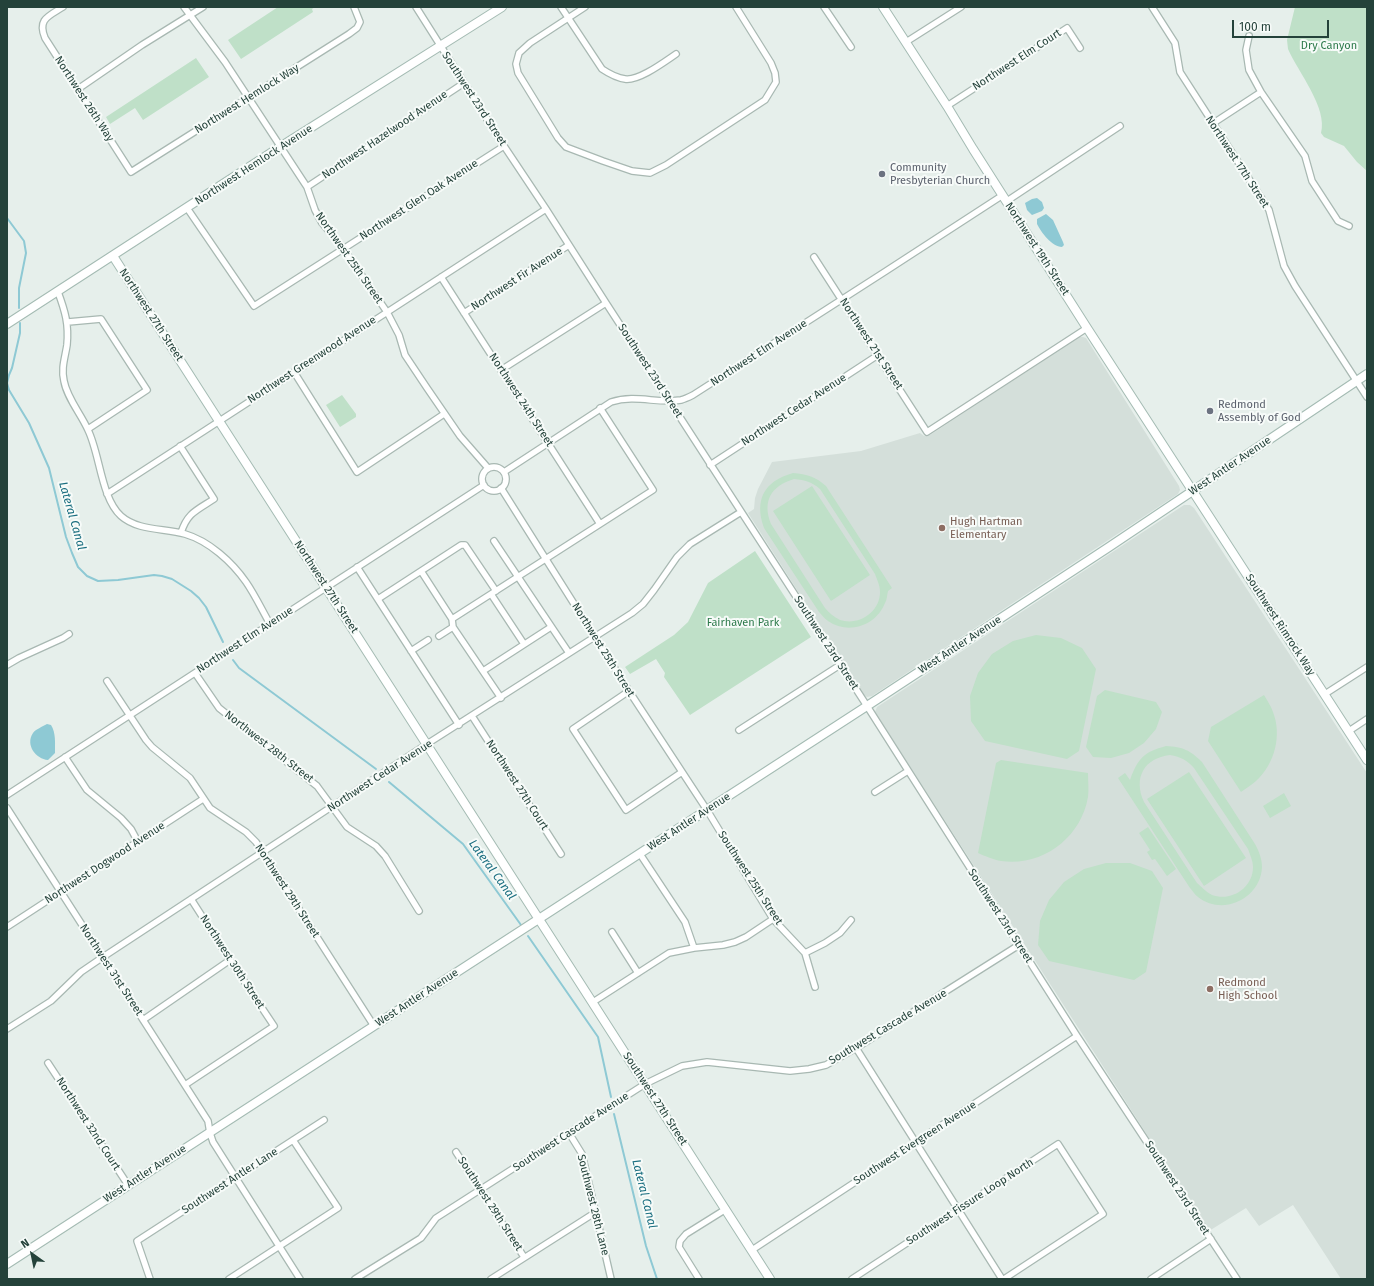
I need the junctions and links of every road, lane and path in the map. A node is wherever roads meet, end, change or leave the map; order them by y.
1 (63, 7) edge
2 (184, 7) edge
3 (203, 7) edge
4 (354, 7) edge
5 (416, 7) edge
6 (502, 7) edge
7 (561, 7) edge
8 (585, 7) edge
9 (737, 7) edge
10 (824, 7) edge
11 (883, 7) edge
12 (960, 7) edge
13 (1152, 7) edge
14 (189, 15) junction
15 (568, 18) junction
16 (1249, 36) dead end
17 (906, 42) junction
18 (440, 46) junction
19 (851, 47) dead end
20 (1080, 48) dead end
21 (676, 54) dead end
22 (464, 83) junction
23 (78, 90) junction
24 (1261, 92) junction
25 (249, 97) junction
26 (947, 106) junction
27 (1212, 124) junction
28 (1120, 126) dead end
29 (504, 146) junction
30 (280, 148) junction
31 (131, 172) joint
32 (307, 187) junction
33 (1005, 198) junction
34 (187, 208) junction
35 (546, 209) junction
36 (1349, 226) dead end
37 (569, 245) junction
38 (343, 248) junction
39 (114, 256) junction
40 (814, 257) dead end
41 (442, 277) junction
42 (58, 292) junction
43 (842, 300) junction
44 (606, 303) junction
45 (387, 312) junction
46 (464, 312) junction
47 (68, 322) junction
48 (7, 324) edge
49 (1087, 328) junction
50 (878, 355) junction
51 (501, 370) junction
52 (294, 372) junction
53 (1367, 374) edge
54 (1357, 381) junction
55 (1367, 397) edge
56 (669, 401) junction
57 (600, 408) junction
58 (444, 414) junction
59 (219, 421) junction
60 (88, 429) junction
61 (548, 443) junction
62 (180, 446) junction
63 (710, 465) junction
64 (488, 468) junction
65 (504, 472) junction
66 (484, 485) junction
67 (501, 488) junction
68 (1192, 491) junction
69 (107, 494) junction
70 (741, 512) junction
71 (600, 524) junction
72 (181, 533) junction
73 (494, 541) dead end
74 (545, 558) junction
75 (357, 567) junction
76 (421, 571) junction
77 (518, 577) junction
78 (326, 587) junction
79 (493, 592) junction
80 (378, 599) junction
81 (452, 619) junction
82 (270, 624) junction
83 (551, 626) junction
84 (453, 627) junction
85 (69, 634) dead end
86 (439, 636) dead end
87 (595, 637) junction
88 (428, 640) dead end
89 (524, 644) junction
90 (411, 651) junction
91 (569, 653) junction
92 (840, 665) junction
93 (7, 666) edge
94 (1367, 667) edge
95 (483, 671) junction
96 (195, 673) junction
97 (107, 681) dead end
98 (629, 691) junction
99 (1325, 694) junction
100 (500, 698) junction
101 (867, 706) junction
102 (130, 715) junction
103 (472, 716) junction
104 (1367, 718) edge
105 (459, 725) junction
106 (738, 730) dead end
107 (1348, 731) junction
108 (427, 744) junction
109 (65, 757) junction
110 (1367, 760) edge
111 (908, 771) junction
112 (682, 772) junction
113 (875, 792) dead end
114 (7, 795) edge
115 (203, 799) junction
116 (332, 807) junction
117 (7, 808) edge
118 (707, 810) junction
119 (138, 842) junction
120 (263, 853) junction
121 (561, 854) dead end
122 (640, 854) junction
123 (61, 892) junction
124 (191, 899) junction
125 (420, 911) dead end
126 (539, 919) junction
127 (773, 919) junction
128 (851, 920) dead end
129 (7, 927) edge
130 (612, 932) dead end
131 (1019, 946) junction
132 (694, 948) junction
133 (805, 953) junction
134 (103, 957) junction
135 (230, 960) junction
136 (638, 973) junction
137 (815, 987) dead end
138 (593, 1002) junction
139 (143, 1020) junction
140 (374, 1026) junction
141 (7, 1029) edge
142 (1077, 1036) junction
143 (856, 1048) junction
144 (48, 1063) dead end
145 (646, 1084) junction
146 (186, 1085) junction
147 (324, 1120) dead end
148 (210, 1133) junction
149 (569, 1134) junction
150 (293, 1140) junction
151 (916, 1143) junction
152 (456, 1152) dead end
153 (235, 1177) junction
154 (128, 1185) junction
155 (480, 1190) junction
156 (726, 1209) junction
157 (958, 1210) junction
158 (596, 1212) junction
159 (1211, 1239) junction
160 (280, 1246) junction
161 (752, 1250) junction
162 (524, 1257) junction
163 (7, 1264) edge
164 (150, 1279) edge
165 (229, 1279) edge
166 (300, 1279) edge
167 (355, 1279) edge
168 (491, 1279) edge
169 (611, 1279) edge
170 (699, 1279) edge
171 (770, 1279) edge
172 (852, 1279) edge
173 (1003, 1279) edge
174 (1151, 1279) edge
175 (1237, 1279) edge

1 - 23 street, Northwest 26th Way
2 - 14 street, Northwest 25th Street
3 - 14 street
4 - 25 street, Northwest Hemlock Way
5 - 18 street, Southwest 23rd Street
6 - 18 street, Northwest Hemlock Avenue
7 - 15 street
8 - 15 street
9 - 15 street
10 - 19 street
11 - 17 street, Northwest 19th Street
12 - 17 street
13 - 27 street, Northwest 17th Street
14 - 23 street
14 - 25 street, Northwest 25th Street
15 - 21 street
16 - 24 street
17 - 26 street, Northwest 19th Street
18 - 22 street, Southwest 23rd Street
18 - 30 street, Northwest Hemlock Avenue
20 - 26 street, Northwest Elm Court
22 - 29 street, Southwest 23rd Street
22 - 32 street, Northwest Hazelwood Avenue
23 - 31 street, Northwest 26th Way
24 - 27 street
24 - 36 street
25 - 30 street, Northwest 25th Street
25 - 31 street, Northwest Hemlock Way
26 - 33 street, Northwest 19th Street
27 - 54 street, Northwest 17th Street
28 - 33 street, Northwest Elm Avenue
29 - 35 street, Southwest 23rd Street
29 - 38 street, Northwest Glen Oak Avenue
30 - 32 street, Northwest 25th Street
30 - 34 street, Northwest Hemlock Avenue
32 - 38 street, Northwest 25th Street
33 - 43 street, Northwest Elm Avenue
33 - 49 street, Northwest 19th Street
34 - 38 street, Northwest Glen Oak Avenue
34 - 39 street, Northwest Hemlock Avenue
35 - 37 street, Southwest 23rd Street
35 - 41 street, Northwest Greenwood Avenue
37 - 44 street, Southwest 23rd Street
37 - 46 street, Northwest Fir Avenue
38 - 45 street, Northwest 25th Street
39 - 42 street, Northwest Hemlock Avenue
39 - 59 street, Northwest 27th Street
40 - 43 street, Northwest 21st Street
41 - 45 street, Northwest Greenwood Avenue
41 - 46 street, Northwest 24th Street
42 - 47 street
42 - 48 street, Northwest Hemlock Avenue
43 - 50 street, Northwest 21st Street
43 - 56 street, Northwest Elm Avenue
44 - 51 street
44 - 56 street, Southwest 23rd Street
45 - 52 street, Northwest Greenwood Avenue
45 - 58 street, Northwest 25th Street
46 - 51 street, Northwest 24th Street
47 - 60 street
47 - 60 street
49 - 50 street, Northwest 21st Street
49 - 68 street, Northwest 19th Street
50 - 63 street, Northwest Cedar Avenue
51 - 61 street, Northwest 24th Street
52 - 58 street
52 - 59 street, Northwest Greenwood Avenue
53 - 54 street, West Antler Avenue
54 - 55 street, Northwest 17th Street
54 - 68 street, West Antler Avenue
56 - 57 street, Northwest Elm Avenue
56 - 63 street, Southwest 23rd Street
57 - 61 street, Northwest Elm Avenue
57 - 71 street
58 - 64 street, Northwest 25th Street
59 - 62 street, Northwest Greenwood Avenue
59 - 78 street, Northwest 27th Street
60 - 69 street
61 - 65 street, Northwest Elm Avenue
61 - 71 street, Northwest 24th Street
62 - 69 street, Northwest Greenwood Avenue
62 - 72 street
63 - 70 street, Southwest 23rd Street
64 - 65 street
64 - 66 street
65 - 67 street
66 - 67 street
66 - 75 street, Northwest Elm Avenue
67 - 74 street, Northwest 25th Street
68 - 99 street, Southwest Rimrock Way
68 - 101 street, West Antler Avenue
69 - 72 street
70 - 87 street, Northwest Cedar Avenue
70 - 92 street, Southwest 23rd Street
71 - 74 street
72 - 82 street
73 - 77 street
74 - 77 street
74 - 87 street, Northwest 25th Street
75 - 78 street, Northwest Elm Avenue
75 - 80 street
76 - 79 street
76 - 80 street
76 - 81 street
77 - 79 street
77 - 83 street
78 - 82 street, Northwest Elm Avenue
78 - 108 street, Northwest 27th Street
79 - 81 street
79 - 89 street
80 - 90 street
81 - 84 street
82 - 96 street, Northwest Elm Avenue
83 - 89 street
83 - 91 street
84 - 86 street
84 - 95 street
85 - 93 street
87 - 91 street, Northwest Cedar Avenue
87 - 98 street, Northwest 25th Street
88 - 90 street
89 - 95 street
90 - 105 street
91 - 100 street, Northwest Cedar Avenue
92 - 101 street, Southwest 23rd Street
92 - 106 street
94 - 99 street
95 - 100 street
96 - 102 street, Northwest Elm Avenue
96 - 116 street, Northwest 28th Street
97 - 102 street, Northwest 29th Street
98 - 112 street, Northwest 25th Street
98 - 112 street
99 - 107 street, Southwest Rimrock Way
100 - 103 street, Northwest Cedar Avenue
101 - 111 street, Southwest 23rd Street
101 - 118 street, West Antler Avenue
102 - 109 street, Northwest Elm Avenue
102 - 115 street, Northwest 29th Street
103 - 105 street, Northwest Cedar Avenue
103 - 121 street, Northwest 27th Court
104 - 107 street
105 - 108 street, Northwest Cedar Avenue
107 - 110 street, Southwest Rimrock Way
108 - 116 street, Northwest Cedar Avenue
108 - 126 street, Northwest 27th Street
109 - 114 street, Northwest Elm Avenue
109 - 119 street
111 - 113 street
111 - 131 street, Southwest 23rd Street
112 - 118 street, Northwest 25th Street
115 - 119 street, Northwest Dogwood Avenue
115 - 120 street, Northwest 29th Street
116 - 120 street, Northwest Cedar Avenue
116 - 125 street, Northwest 28th Street
117 - 123 street, Northwest 31st Street
118 - 122 street, West Antler Avenue
118 - 127 street, Southwest 25th Street
119 - 123 street, Northwest Dogwood Avenue
120 - 124 street, Northwest Cedar Avenue
120 - 140 street, Northwest 29th Street
122 - 126 street, West Antler Avenue
122 - 132 street
123 - 129 street, Northwest Dogwood Avenue
123 - 134 street, Northwest 31st Street
124 - 134 street, Northwest Cedar Avenue
124 - 135 street, Northwest 30th Street
126 - 138 street, Southwest 27th Street
126 - 140 street, West Antler Avenue
127 - 132 street
127 - 133 street, Southwest 25th Street
128 - 133 street
130 - 136 street
131 - 142 street, Southwest 23rd Street
131 - 143 street, Southwest Cascade Avenue
132 - 136 street
133 - 137 street, Southwest 25th Street
134 - 139 street, Northwest 31st Street
134 - 141 street, Northwest Cedar Avenue
135 - 139 street
135 - 146 street, Northwest 30th Street
136 - 138 street
138 - 145 street, Southwest 27th Street
139 - 146 street, Northwest 31st Street
140 - 148 street, West Antler Avenue
142 - 151 street, Southwest Evergreen Avenue
142 - 159 street, Southwest 23rd Street
143 - 145 street, Southwest Cascade Avenue
143 - 151 street
144 - 154 street, Northwest 32nd Court
145 - 149 street, Southwest Cascade Avenue
145 - 156 street, Southwest 27th Street
146 - 148 street, Northwest 31st Street
147 - 150 street, Southwest Antler Lane
148 - 153 street, Northwest 31st Street
148 - 154 street, West Antler Avenue
149 - 155 street, Southwest Cascade Avenue
149 - 158 street, Southwest 28th Lane
150 - 153 street, Southwest Antler Lane
150 - 160 street
151 - 157 street
151 - 161 street, Southwest Evergreen Avenue
152 - 155 street, Southwest 29th Street
153 - 160 street, Northwest 31st Street
153 - 164 street, Southwest Antler Lane
154 - 163 street, West Antler Avenue
155 - 162 street, Southwest 29th Street
155 - 167 street, Southwest Cascade Avenue
156 - 161 street, Southwest 27th Street
156 - 170 street
157 - 172 street, Southwest Fissure Loop North
157 - 173 street
157 - 173 street, Southwest Fissure Loop North
158 - 162 street
158 - 169 street, Southwest 28th Lane
159 - 174 street
159 - 175 street, Southwest 23rd Street
160 - 165 street
160 - 166 street, Northwest 31st Street
161 - 171 street, Southwest 27th Street
162 - 168 street

